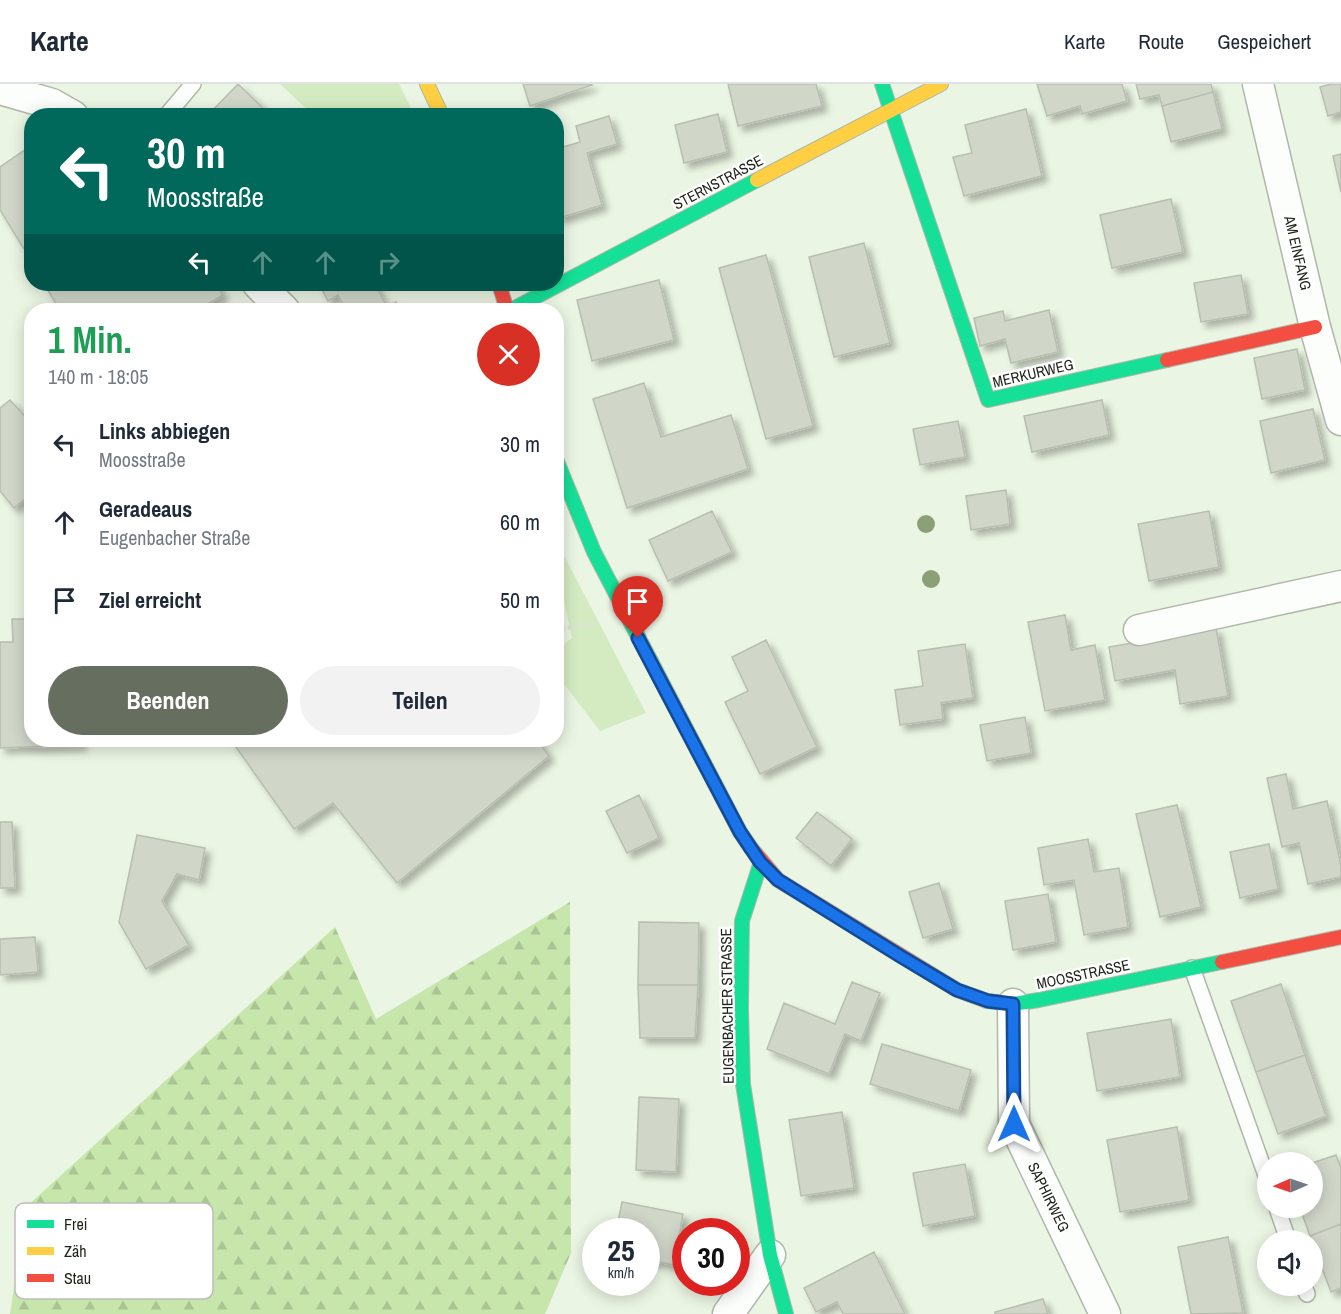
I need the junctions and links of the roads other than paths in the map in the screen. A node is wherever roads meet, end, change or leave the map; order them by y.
1 (193, 84) edge
2 (882, 84) edge
3 (941, 84) edge
4 (1257, 84) edge
5 (431, 85) edge
6 (0, 89) edge
7 (59, 108) edge
8 (173, 108) edge
9 (439, 108) edge
10 (889, 110) junction
11 (564, 281) edge
12 (265, 291) edge
13 (545, 291) edge
14 (277, 303) edge
15 (522, 303) edge
16 (1315, 327) junction
17 (1341, 420) edge
18 (564, 479) edge
19 (1341, 586) edge
20 (1139, 630) dead end
21 (760, 862) junction
22 (1341, 937) edge
23 (1192, 968) junction
24 (1013, 1004) junction
25 (1258, 1152) edge
26 (770, 1255) junction
27 (728, 1314) edge
28 (786, 1314) edge
29 (1105, 1314) edge

1 - 8 lane
2 - 10 street
3 - 10 street, STERNSTRASSE
4 - 16 street, AM EINFANG
5 - 9 street
6 - 7 street
10 - 11 street, STERNSTRASSE
10 - 16 street, MERKURWEG
12 - 14 street
13 - 15 street, STERNSTRASSE
16 - 17 street, AM EINFANG
18 - 21 street
19 - 20 street
21 - 24 street, MOOSSTRASSE
21 - 26 street, EUGENBACHER STRASSE
22 - 23 street, MOOSSTRASSE
23 - 24 street, MOOSSTRASSE
23 - 25 lane
24 - 29 street, SAPHIRWEG
26 - 27 street
26 - 28 street, EUGENBACHER STRASSE

